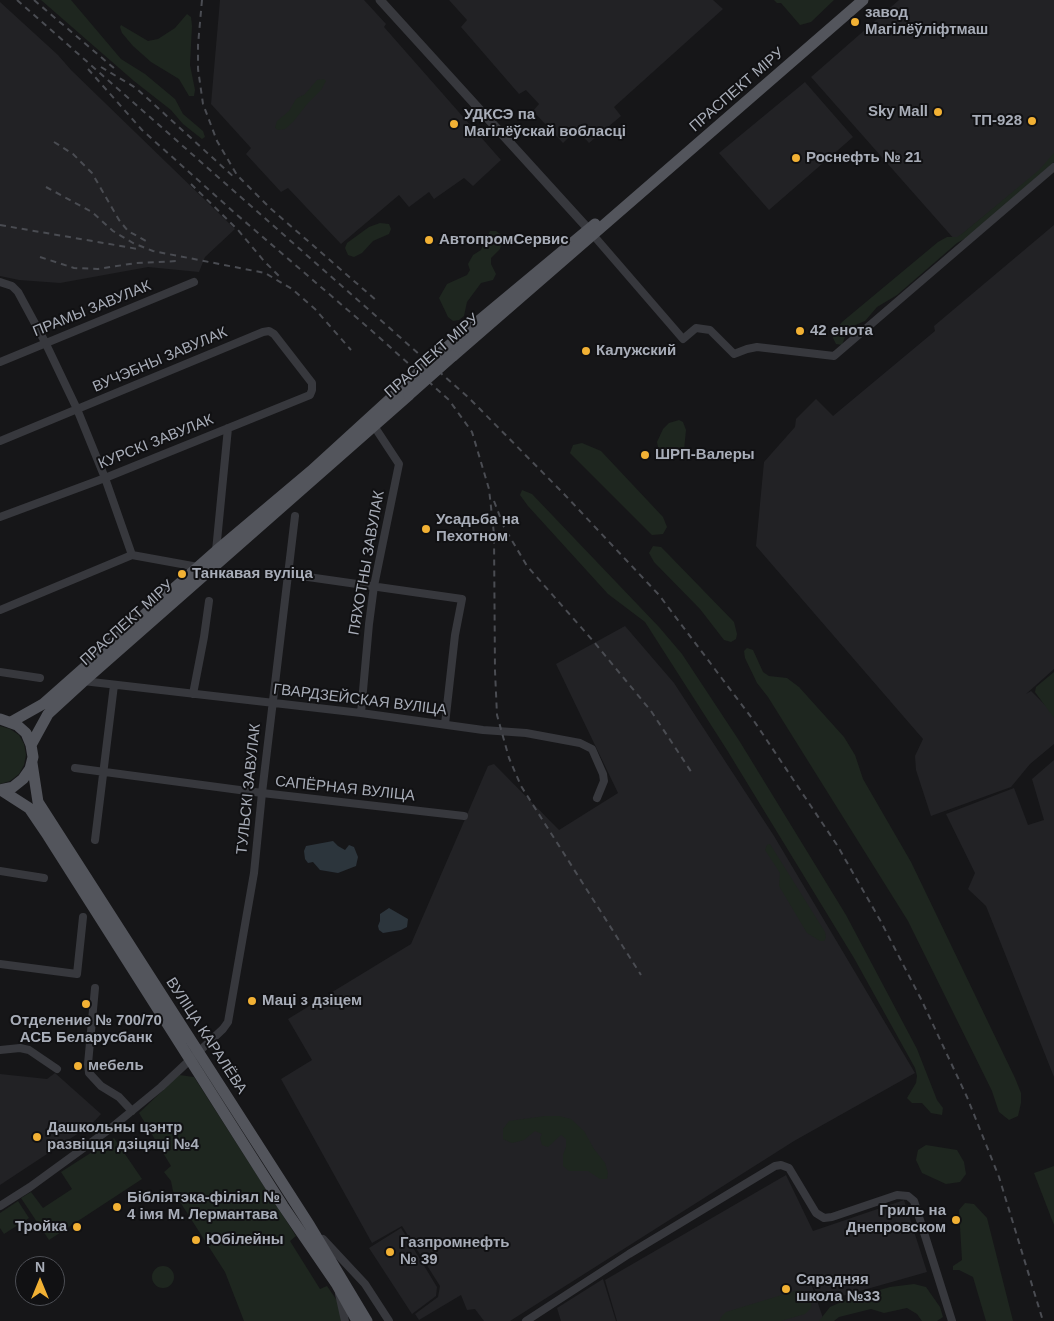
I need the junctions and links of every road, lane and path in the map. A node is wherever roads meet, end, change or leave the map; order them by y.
1 (380, 0) edge
2 (853, 0) edge
3 (863, 0) edge
4 (1054, 167) edge
5 (591, 233) junction
6 (0, 282) edge
7 (194, 282) dead end
8 (45, 342) junction
9 (0, 362) edge
10 (312, 383) joint
11 (406, 391) junction
12 (77, 409) junction
13 (374, 426) junction
14 (228, 428) junction
15 (0, 441) edge
16 (105, 478) junction
17 (294, 516) dead end
18 (0, 517) edge
19 (216, 551) junction
20 (132, 554) junction
21 (198, 567) junction
22 (287, 574) junction
23 (374, 586) junction
24 (209, 600) dead end
25 (0, 610) edge
26 (0, 672) edge
27 (40, 678) dead end
28 (71, 680) junction
29 (84, 681) junction
30 (114, 685) junction
31 (193, 694) junction
32 (272, 704) junction
33 (361, 713) junction
34 (6, 721) edge
35 (445, 724) junction
36 (31, 745) junction
37 (32, 763) junction
38 (75, 768) dead end
39 (103, 772) junction
40 (0, 790) edge
41 (262, 793) junction
42 (597, 798) dead end
43 (464, 816) dead end
44 (95, 840) dead end
45 (0, 871) edge
46 (44, 878) dead end
47 (84, 917) dead end
48 (0, 964) edge
49 (95, 988) dead end
50 (0, 1050) edge
51 (194, 1055) junction
52 (56, 1069) dead end
53 (132, 1111) junction
54 (0, 1206) edge
55 (310, 1226) junction
56 (337, 1284) junction
57 (345, 1321) edge
58 (357, 1321) edge
59 (366, 1321) edge
60 (389, 1321) edge
61 (526, 1321) edge
62 (952, 1321) edge

1 - 5 street
2 - 5 main road, ПРАСПЕКТ МІРУ
3 - 5 main road, ПРАСПЕКТ МІРУ
4 - 5 street
5 - 11 main road, ПРАСПЕКТ МІРУ, bridge
6 - 8 street
7 - 8 street, ПРАМЫ ЗАВУЛАК
8 - 9 street, ПРАМЫ ЗАВУЛАК
8 - 12 street
10 - 12 street, ВУЧЭБНЫ ЗАВУЛАК
10 - 14 street, КУРСКІ ЗАВУЛАК
11 - 13 main road, ПРАСПЕКТ МІРУ
11 - 19 main road, ПРАСПЕКТ МІРУ
12 - 15 street, ВУЧЭБНЫ ЗАВУЛАК
12 - 16 street
13 - 23 street, ПЯХОТНЫ ЗАВУЛАК
13 - 29 main road, ПРАСПЕКТ МІРУ
14 - 16 street, КУРСКІ ЗАВУЛАК
14 - 19 street
16 - 18 street, КУРСКІ ЗАВУЛАК
16 - 20 street
17 - 22 street, ТУЛЬСКІ ЗАВУЛАК
19 - 21 main road, ПРАСПЕКТ МІРУ
20 - 21 street
20 - 25 street
21 - 28 main road, ПРАСПЕКТ МІРУ
22 - 23 street
22 - 32 street, ТУЛЬСКІ ЗАВУЛАК
23 - 33 street, ПЯХОТНЫ ЗАВУЛАК
23 - 35 street
24 - 31 street
26 - 27 street
28 - 29 street, ГВАРДЗЕЙСКАЯ ВУЛІЦА
28 - 34 main road, ПРАСПЕКТ МІРУ
29 - 30 street, ГВАРДЗЕЙСКАЯ ВУЛІЦА
29 - 36 main road, ПРАСПЕКТ МІРУ
30 - 31 street, ГВАРДЗЕЙСКАЯ ВУЛІЦА
30 - 39 street
31 - 32 street, ГВАРДЗЕЙСКАЯ ВУЛІЦА
32 - 33 street, ГВАРДЗЕЙСКАЯ ВУЛІЦА
32 - 41 street, ТУЛЬСКІ ЗАВУЛАК
33 - 35 street, ГВАРДЗЕЙСКАЯ ВУЛІЦА
34 - 36 main road, ПРАСПЕКТ МІРУ
35 - 42 street, ГВАРДЗЕЙСКАЯ ВУЛІЦА
36 - 37 main road
37 - 40 main road
37 - 51 main road, ВУЛІЦА КАРАЛЁВА
38 - 39 street, САПЁРНАЯ ВУЛІЦА
39 - 41 street, САПЁРНАЯ ВУЛІЦА
39 - 44 street
40 - 51 main road, ВУЛІЦА КАРАЛЁВА
41 - 43 street, САПЁРНАЯ ВУЛІЦА
41 - 51 street, ТУЛЬСКІ ЗАВУЛАК
45 - 46 street
47 - 48 street
49 - 53 street
50 - 52 street
51 - 53 street, ТУЛЬСКІ ЗАВУЛАК
51 - 55 main road, ВУЛІЦА КАРАЛЁВА
51 - 56 main road, ВУЛІЦА КАРАЛЁВА
53 - 54 street, ТУЛЬСКІ ЗАВУЛАК
55 - 59 main road, ВУЛІЦА КАРАЛЁВА
55 - 60 street
56 - 57 street
56 - 58 main road, ВУЛІЦА КАРАЛЁВА
61 - 62 street

